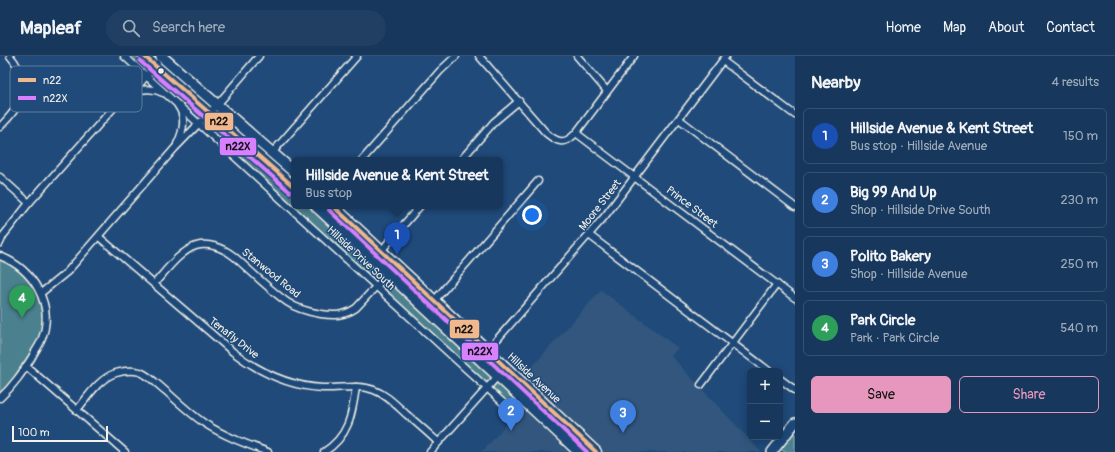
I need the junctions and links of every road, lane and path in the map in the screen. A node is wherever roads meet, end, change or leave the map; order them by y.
1 (10, 56) edge
2 (124, 56) edge
3 (144, 56) edge
4 (162, 56) edge
5 (260, 56) edge
6 (357, 56) edge
7 (456, 56) edge
8 (479, 56) edge
9 (577, 56) edge
10 (634, 56) edge
11 (725, 58) edge
12 (17, 66) edge
13 (136, 66) edge
14 (155, 66) junction
15 (142, 72) edge
16 (147, 76) junction
17 (142, 82) edge
18 (142, 89) edge
19 (607, 91) junction
20 (172, 98) junction
21 (519, 101) junction
22 (217, 105) junction
23 (13, 112) edge
24 (110, 112) edge
25 (209, 113) junction
26 (795, 116) edge
27 (679, 119) junction
28 (200, 124) junction
29 (0, 127) edge
30 (576, 133) junction
31 (176, 148) junction
32 (272, 153) junction
33 (365, 157) edge
34 (464, 157) edge
35 (291, 169) edge
36 (0, 177) edge
37 (635, 177) junction
38 (538, 181) dead end
39 (291, 184) edge
40 (29, 203) junction
41 (291, 207) edge
42 (795, 207) edge
43 (293, 209) edge
44 (319, 209) edge
45 (336, 209) edge
46 (417, 209) edge
47 (589, 235) junction
48 (98, 237) junction
49 (0, 243) edge
50 (381, 251) junction
51 (0, 256) edge
52 (396, 265) junction
53 (389, 273) junction
54 (154, 284) junction
55 (777, 284) junction
56 (377, 286) junction
57 (41, 293) junction
58 (795, 298) edge
59 (434, 301) junction
60 (732, 343) junction
61 (488, 352) junction
62 (480, 359) junction
63 (26, 366) junction
64 (505, 368) junction
65 (765, 368) edge
66 (498, 376) junction
67 (783, 381) edge
68 (701, 385) dead end
69 (356, 388) junction
70 (487, 388) junction
71 (795, 390) edge
72 (0, 398) edge
73 (77, 410) junction
74 (511, 410) dead end
75 (795, 423) edge
76 (438, 442) junction
77 (125, 452) edge
78 (268, 452) edge
79 (324, 452) edge
80 (430, 452) edge
81 (579, 452) edge
82 (596, 452) edge
83 (772, 452) edge

1 - 12 street
2 - 13 street, Hillside Drive South
3 - 14 main road
4 - 14 street
4 - 22 main road
5 - 22 street
6 - 32 street
7 - 33 street
8 - 21 street
9 - 19 street
10 - 19 street
11 - 26 street
11 - 27 street, Moore Street
14 - 16 street
14 - 25 main road
15 - 16 street, Hillside Drive South
16 - 17 street
16 - 20 street, Hillside Drive South
18 - 20 street
19 - 30 street
20 - 28 street, Hillside Drive South
20 - 31 street
21 - 30 street
21 - 34 street
22 - 25 street
22 - 32 main road
23 - 29 street
24 - 40 street
25 - 28 street
25 - 39 main road
27 - 37 street, Moore Street
27 - 42 street
28 - 31 street
28 - 41 street, Hillside Drive South
30 - 37 street, Prince Street
31 - 48 street
32 - 35 main road
36 - 40 street
37 - 47 street, Moore Street
37 - 55 street, Prince Street
38 - 59 street
40 - 49 street
43 - 56 street, Hillside Drive South
44 - 53 main road, Hillside Avenue
45 - 50 main road, Hillside Avenue
46 - 50 street
47 - 60 street
47 - 61 street, Moore Street
48 - 54 street, Tenafly Drive
48 - 57 street
50 - 52 main road, Hillside Avenue
51 - 57 street
52 - 53 street, Stanwood Road
52 - 59 main road, Hillside Avenue
53 - 56 street, Stanwood Road
53 - 62 main road, Hillside Avenue
54 - 56 street, Stanwood Road
54 - 69 street, Tenafly Drive
55 - 58 street, Prince Street
55 - 60 street
56 - 70 street, Hillside Drive South
57 - 63 street
59 - 61 main road, Hillside Avenue
60 - 65 street
60 - 68 street
61 - 62 street, Moore Street
61 - 64 main road, Hillside Avenue
62 - 66 main road, Hillside Avenue
63 - 72 street
63 - 73 street
64 - 66 street
64 - 82 main road, Hillside Avenue
66 - 70 street
66 - 81 main road, Hillside Avenue
67 - 71 street
69 - 76 street, Tenafly Drive
69 - 79 street
70 - 74 street, Hillside Drive South
70 - 76 street
73 - 77 street
73 - 78 street
75 - 83 main road
76 - 80 street

